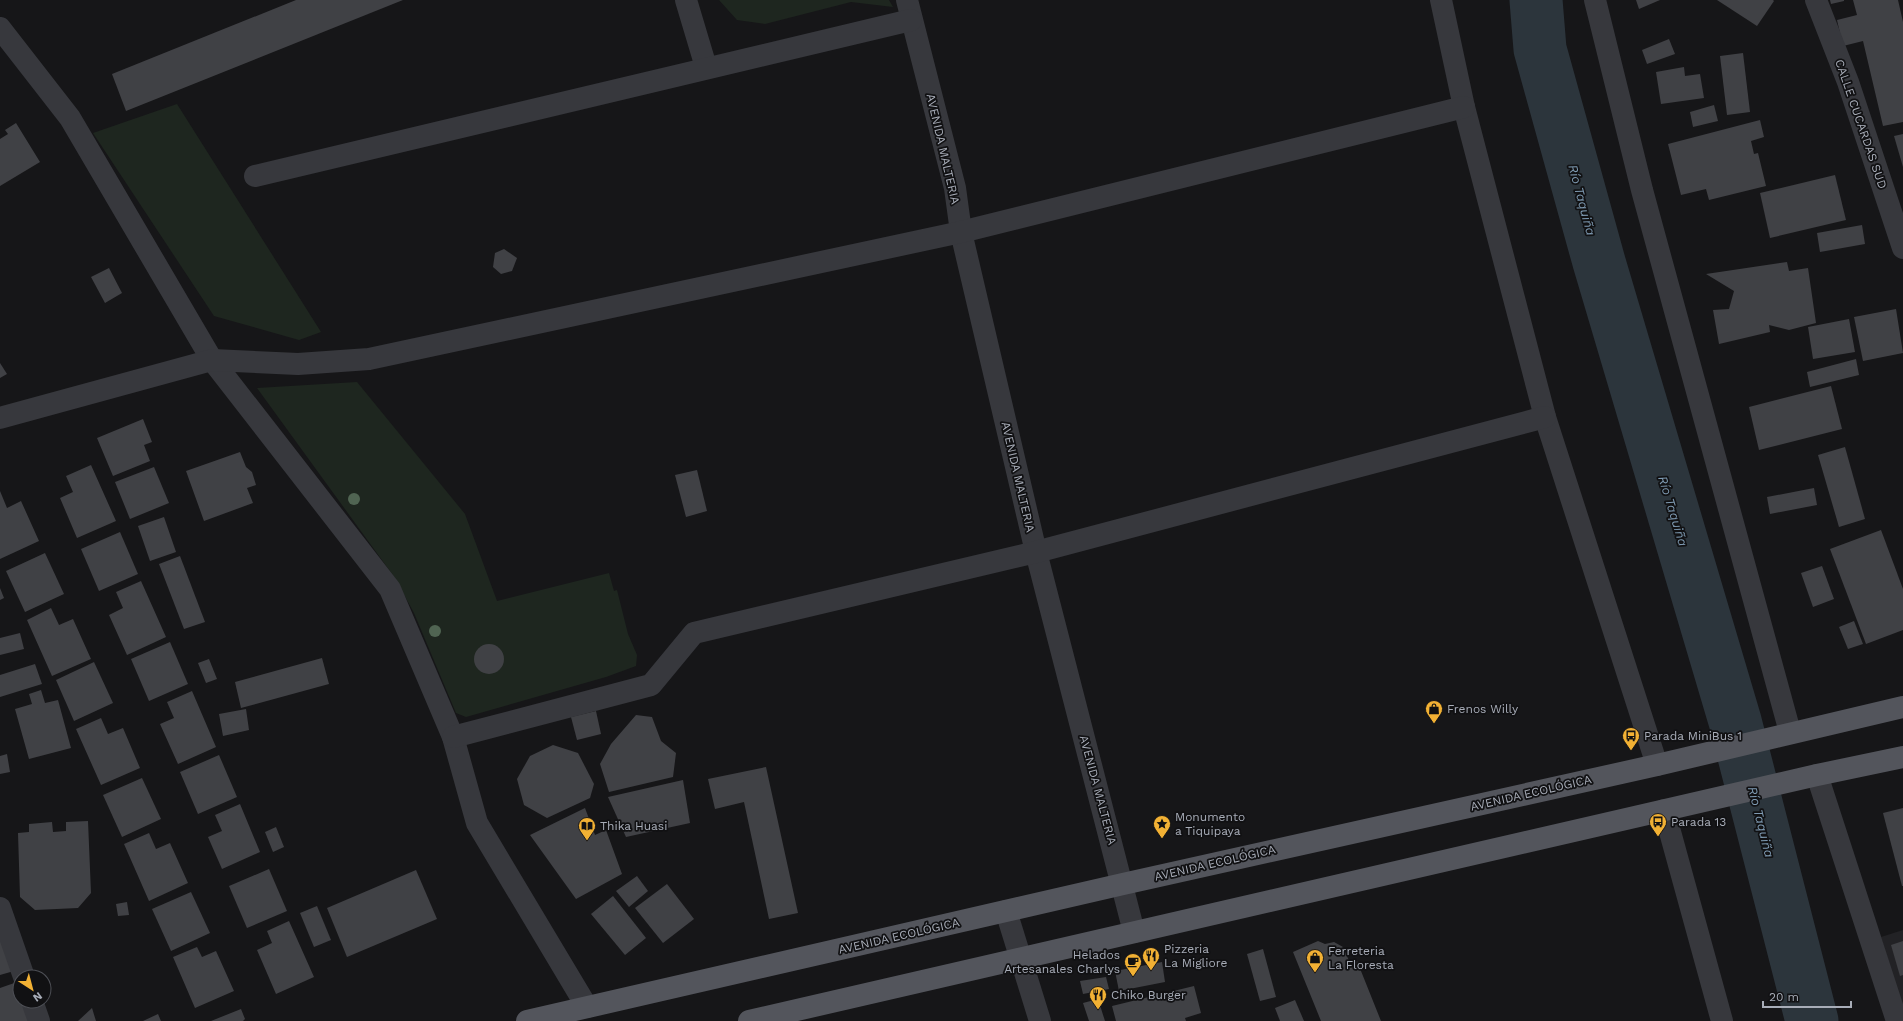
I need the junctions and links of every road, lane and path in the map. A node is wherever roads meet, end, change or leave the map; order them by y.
1 (686, 0) edge
2 (1441, 0) edge
3 (1595, 0) edge
4 (1816, 0) edge
5 (909, 10) edge
6 (0, 28) edge
7 (706, 67) junction
8 (1464, 107) junction
9 (255, 176) dead end
10 (961, 232) junction
11 (1903, 248) edge
12 (212, 360) junction
13 (1545, 417) junction
14 (0, 418) edge
15 (1036, 552) junction
16 (1903, 707) edge
17 (1790, 732) junction
18 (453, 737) junction
19 (1903, 757) edge
20 (1657, 765) junction
21 (1817, 775) junction
22 (1664, 810) junction
23 (1122, 884) junction
24 (0, 908) edge
25 (1006, 911) junction
26 (1134, 932) junction
27 (1019, 958) junction
28 (21, 969) edge
29 (588, 1008) junction
30 (35, 1009) edge
31 (39, 1021) edge
32 (527, 1021) edge
33 (749, 1021) edge
34 (1040, 1021) edge
35 (1722, 1021) edge
36 (1897, 1021) edge

1 - 7 street
2 - 8 street
3 - 17 street
4 - 11 street, CALLE CUCARDAS SUD
5 - 7 street, AVENIDA MALTERIA
5 - 10 street, AVENIDA MALTERIA
6 - 12 street
7 - 9 street, AVENIDA MALTERIA
8 - 10 street
8 - 13 street
10 - 12 street
10 - 15 street, AVENIDA MALTERIA
12 - 14 street
12 - 18 street
13 - 15 street
13 - 20 street
15 - 18 street
15 - 23 street, AVENIDA MALTERIA
16 - 17 main road, AVENIDA ECOLÓGICA
17 - 20 main road, AVENIDA ECOLÓGICA
18 - 29 street
19 - 21 main road
20 - 23 main road, AVENIDA ECOLÓGICA
21 - 22 main road
21 - 36 street
22 - 26 main road
22 - 35 street
23 - 25 main road, AVENIDA ECOLÓGICA
23 - 26 street, AVENIDA MALTERIA
24 - 28 street
25 - 27 street
25 - 29 main road, AVENIDA ECOLÓGICA
26 - 27 main road
27 - 33 main road
27 - 34 street
29 - 32 main road, AVENIDA ECOLÓGICA
30 - 31 street

